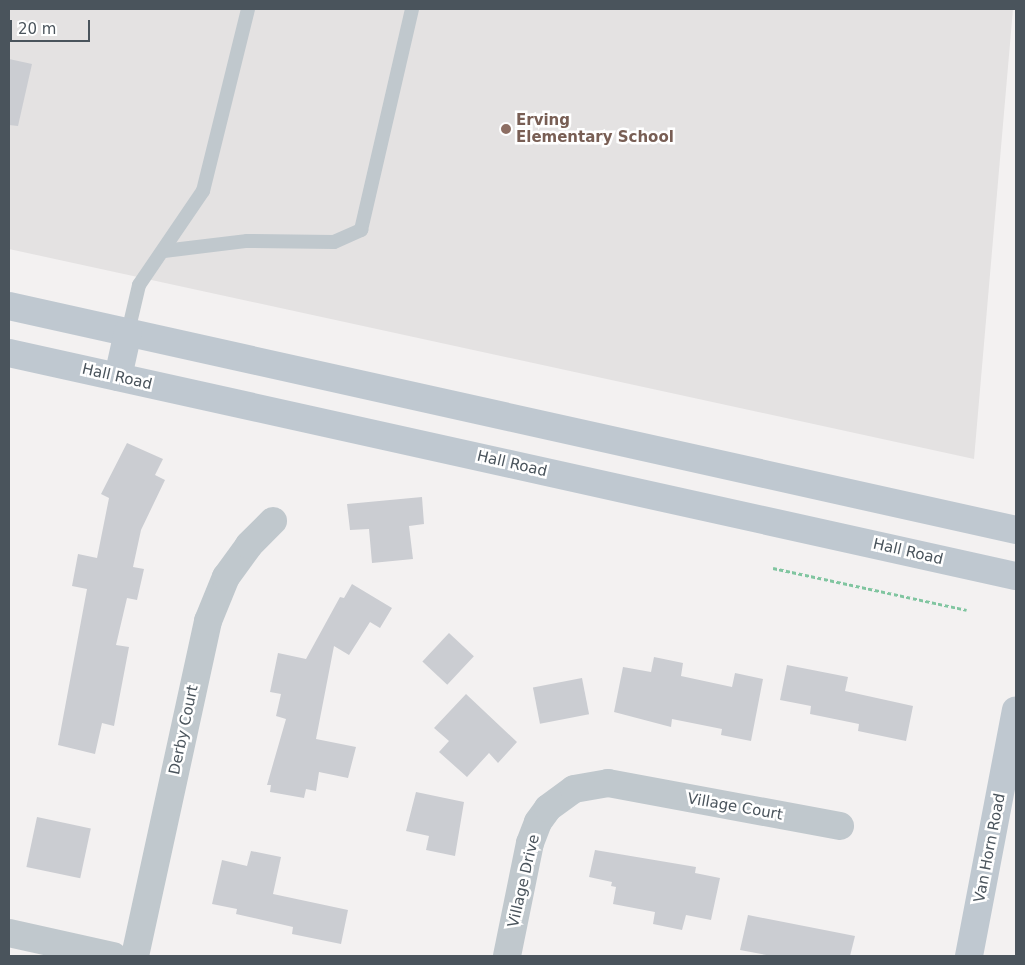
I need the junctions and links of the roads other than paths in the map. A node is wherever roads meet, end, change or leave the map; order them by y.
1 (248, 9) edge
2 (412, 9) edge
3 (164, 252) junction
4 (9, 306) edge
5 (128, 332) junction
6 (9, 353) edge
7 (118, 377) junction
8 (273, 521) dead end
9 (1016, 530) edge
10 (1016, 576) edge
11 (1016, 710) edge
12 (631, 788) joint
13 (840, 826) dead end
14 (9, 933) edge
15 (113, 956) edge
16 (135, 956) edge
17 (507, 956) edge
18 (969, 956) edge

1 - 3 lane
2 - 3 lane
3 - 5 lane
4 - 5 street
5 - 7 street
5 - 9 street
6 - 7 street, Hall Road
7 - 10 street, Hall Road
8 - 16 street, Derby Court
11 - 18 street, Van Horn Road
12 - 13 street, Village Court
12 - 17 street, Village Drive
14 - 15 street

